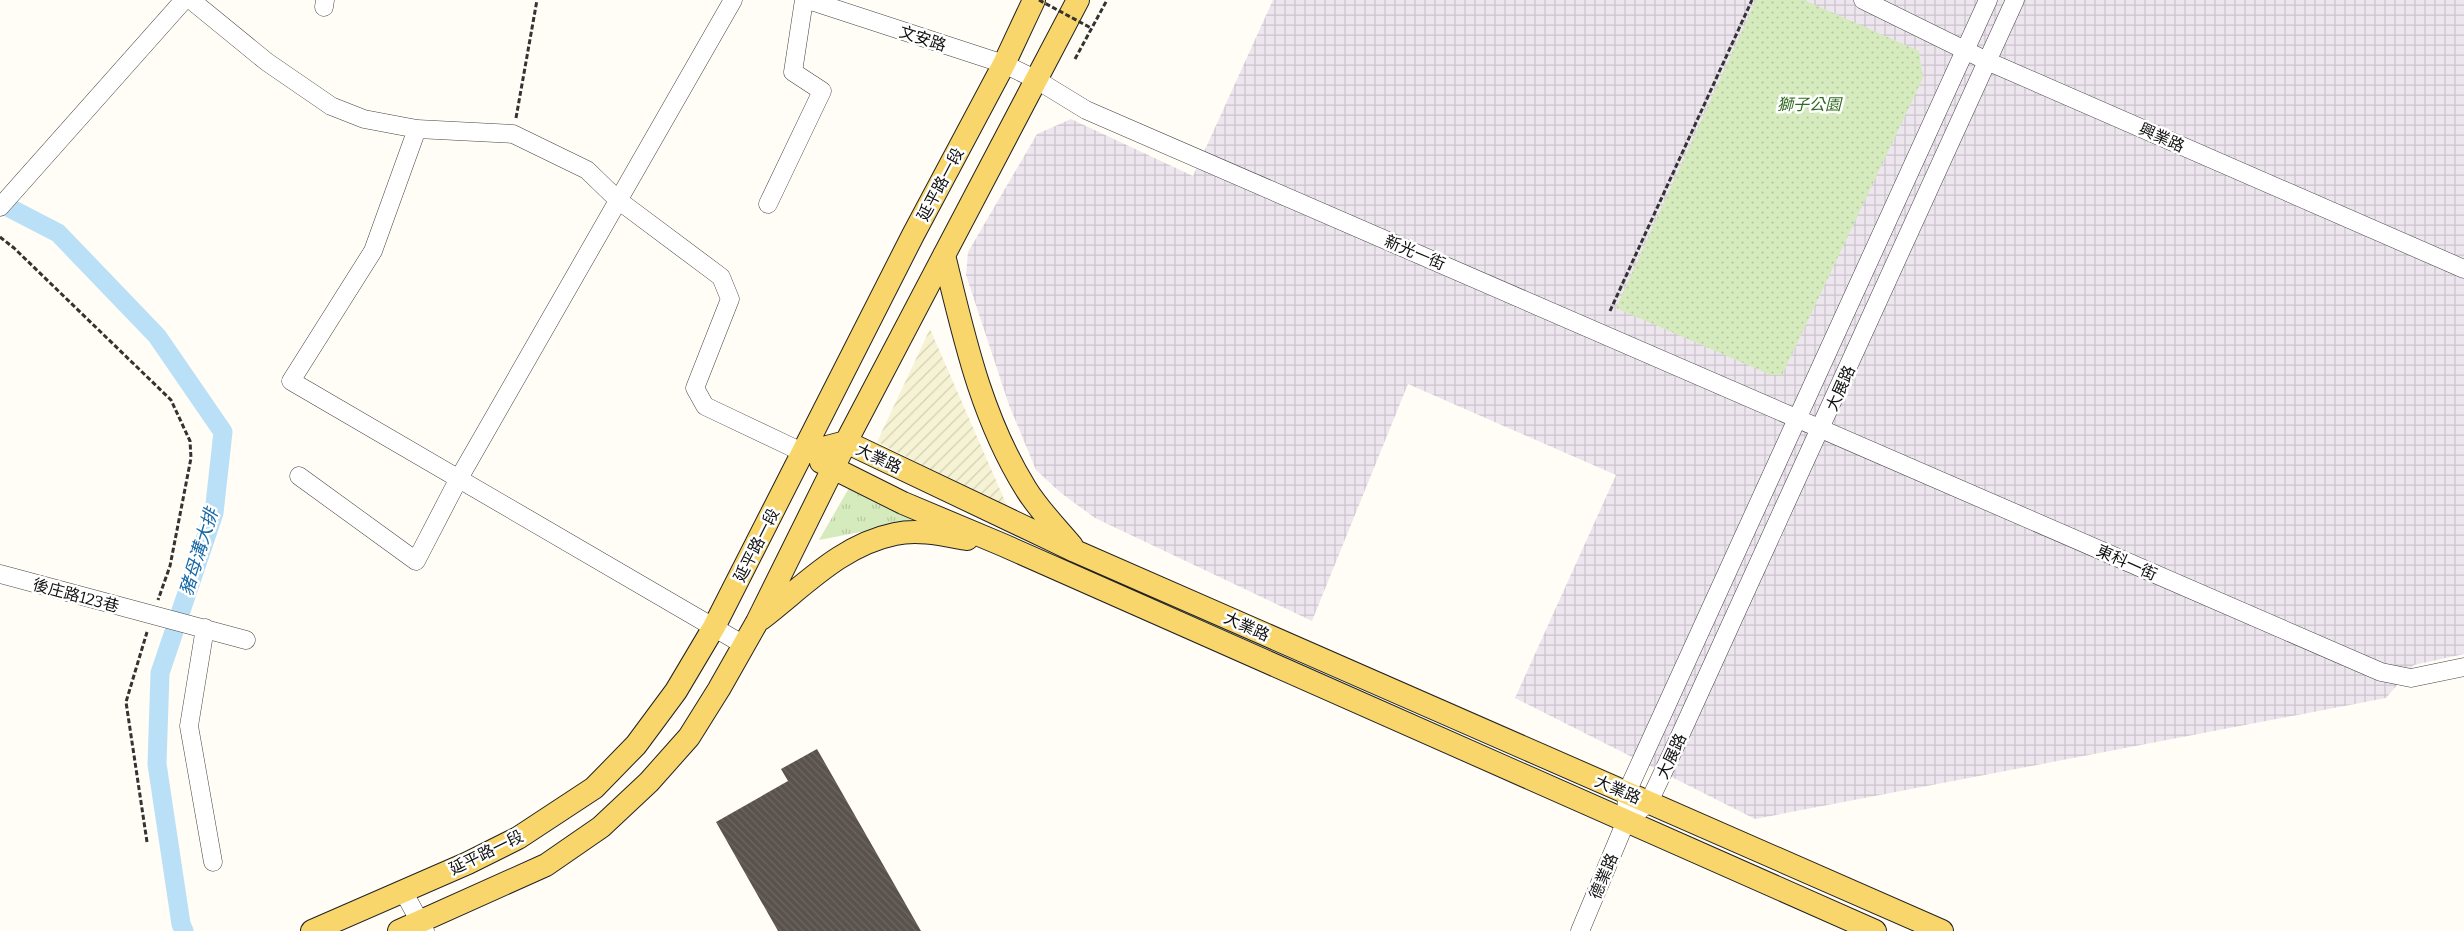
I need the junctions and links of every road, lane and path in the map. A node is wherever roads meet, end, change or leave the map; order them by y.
1 (184, 0) edge
2 (191, 0) edge
3 (537, 0) edge
4 (733, 0) edge
5 (804, 0) edge
6 (808, 0) edge
7 (1034, 0) edge
8 (1040, 0) edge
9 (1078, 0) edge
10 (1107, 0) edge
11 (1752, 0) edge
12 (1863, 0) edge
13 (1988, 0) edge
14 (2015, 0) edge
15 (1091, 28) junction
16 (1964, 50) junction
17 (1075, 59) dead end
18 (1987, 61) junction
19 (1004, 64) junction
20 (1037, 80) junction
21 (417, 129) junction
22 (513, 134) junction
23 (618, 200) junction
24 (768, 204) dead end
25 (0, 207) edge
26 (0, 237) edge
27 (944, 255) junction
28 (2464, 269) edge
29 (1610, 311) dead end
30 (1796, 417) junction
31 (1822, 428) junction
32 (846, 442) junction
33 (804, 453) junction
34 (834, 469) junction
35 (299, 476) dead end
36 (458, 480) junction
37 (1003, 544) junction
38 (1075, 551) junction
39 (0, 574) edge
40 (1200, 606) junction
41 (152, 615) junction
42 (756, 622) junction
43 (714, 627) junction
44 (205, 628) junction
45 (1191, 628) junction
46 (246, 640) dead end
47 (744, 645) junction
48 (2464, 667) edge
49 (1468, 723) junction
50 (1459, 747) junction
51 (606, 776) junction
52 (1627, 792) junction
53 (628, 801) junction
54 (1649, 802) junction
55 (1626, 821) junction
56 (146, 842) dead end
57 (213, 862) dead end
58 (403, 890) junction
59 (423, 926) edge
60 (1931, 929) edge
61 (312, 931) edge
62 (399, 931) edge
63 (1580, 931) edge
64 (1875, 931) edge

1 - 25 street
2 - 21 street
3 - 22 path
4 - 23 street
5 - 24 street
6 - 19 street, 文安路
7 - 19 main road, 延平路一段
8 - 15 path, bridge
9 - 20 main road
10 - 15 path
11 - 29 path
12 - 16 street, 興業路
13 - 16 street, 大展路
14 - 18 street, 大展路
15 - 17 path
16 - 18 street, 興業路
16 - 30 street, 大展路
18 - 28 street, 興業路
18 - 31 street, 大展路
19 - 20 street, 文安路
19 - 33 main road, 延平路一段
20 - 27 main road
20 - 30 street, 新光一街
21 - 22 street
21 - 36 street
22 - 23 street
23 - 33 street
23 - 36 street
26 - 41 path
27 - 32 main road
27 - 38 main road
30 - 31 street, 東科一街
30 - 52 street, 大展路
31 - 48 street, 東科一街
31 - 54 street, 大展路
32 - 33 main road, 大業路
32 - 34 main road
32 - 38 main road, 大業路
33 - 34 main road, 大業路
33 - 43 main road, 延平路一段
34 - 37 main road, 大業路
34 - 42 main road
35 - 36 street
36 - 43 street
37 - 42 main road
37 - 45 main road, 大業路
38 - 40 main road, 大業路
39 - 41 street, 後庄路123巷
40 - 45 main road
40 - 49 main road, 大業路
41 - 44 street, 後庄路123巷
41 - 56 path
42 - 47 main road
43 - 47 street
43 - 51 main road, 延平路一段
44 - 46 street, 後庄路123巷
44 - 57 street
45 - 50 main road, 大業路
47 - 53 main road
49 - 50 main road
49 - 52 main road, 大業路
50 - 55 main road, 大業路
51 - 53 main road
51 - 58 main road, 延平路一段
52 - 54 main road, 大業路
52 - 55 street, 大展路
53 - 59 main road
54 - 55 street, 大展路
54 - 60 main road, 大業路
55 - 63 street, 德業路
55 - 64 main road, 大業路
58 - 59 street
58 - 61 main road, 延平路一段
59 - 62 main road

